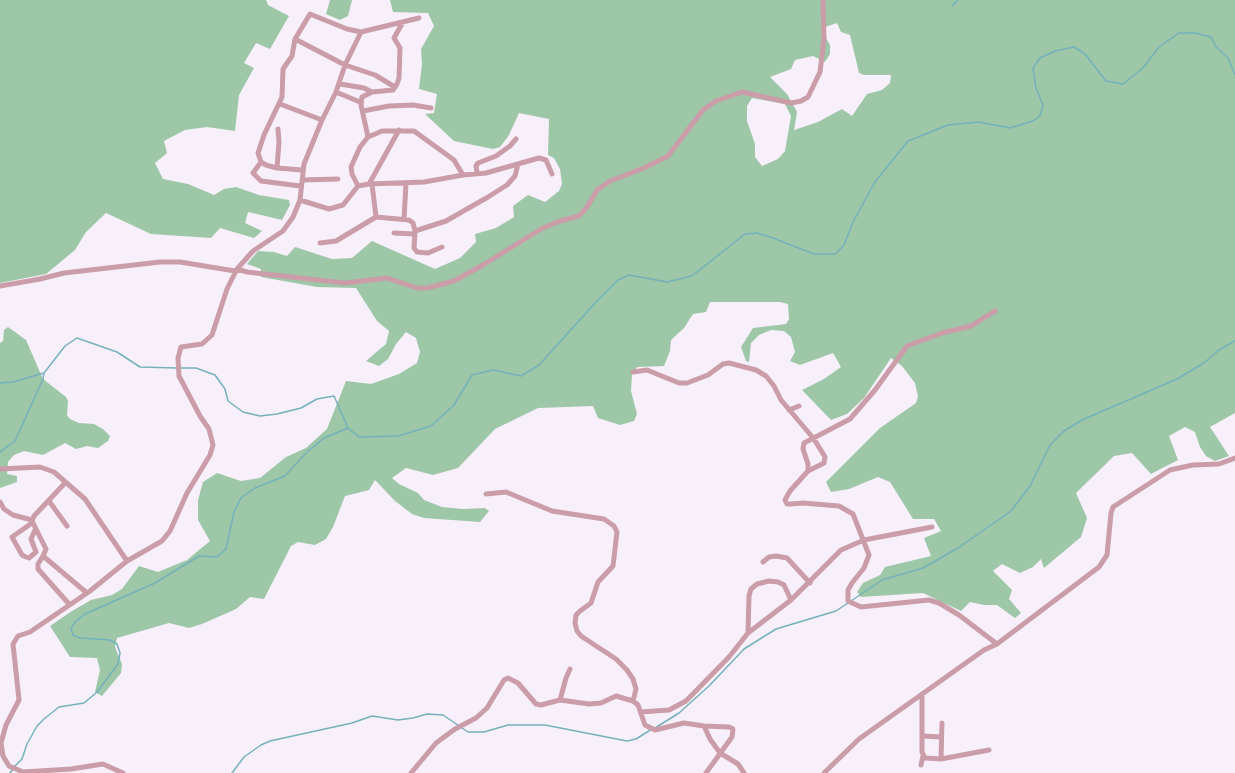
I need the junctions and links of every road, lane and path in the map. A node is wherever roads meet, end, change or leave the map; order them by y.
1 (823, 0) edge
2 (419, 18) dead end
3 (403, 22) junction
4 (361, 32) junction
5 (296, 39) junction
6 (345, 65) junction
7 (340, 84) junction
8 (395, 87) junction
9 (336, 92) junction
10 (372, 92) junction
11 (360, 102) junction
12 (280, 104) junction
13 (431, 108) dead end
14 (363, 111) junction
15 (322, 120) junction
16 (278, 129) dead end
17 (399, 130) junction
18 (368, 137) junction
19 (516, 140) dead end
20 (261, 162) junction
21 (518, 164) junction
22 (277, 168) junction
23 (302, 170) junction
24 (477, 173) junction
25 (552, 174) dead end
26 (463, 175) junction
27 (338, 179) dead end
28 (302, 180) junction
29 (406, 182) junction
30 (370, 184) junction
31 (300, 186) junction
32 (358, 186) junction
33 (300, 200) junction
34 (376, 217) junction
35 (404, 218) junction
36 (415, 232) junction
37 (394, 233) dead end
38 (320, 244) dead end
39 (442, 247) dead end
40 (236, 270) junction
41 (0, 286) edge
42 (995, 311) dead end
43 (633, 372) dead end
44 (799, 406) dead end
45 (789, 410) junction
46 (814, 439) junction
47 (1235, 458) edge
48 (0, 469) edge
49 (808, 471) junction
50 (65, 483) junction
51 (486, 494) dead end
52 (49, 501) junction
53 (0, 502) edge
54 (32, 522) junction
55 (67, 526) dead end
56 (932, 527) dead end
57 (35, 530) junction
58 (864, 540) junction
59 (44, 556) junction
60 (127, 561) junction
61 (763, 562) dead end
62 (810, 583) junction
63 (87, 593) junction
64 (791, 600) junction
65 (69, 604) junction
66 (748, 633) junction
67 (996, 644) junction
68 (570, 669) dead end
69 (922, 694) junction
70 (560, 700) junction
71 (633, 701) junction
72 (641, 712) junction
73 (942, 723) dead end
74 (704, 726) junction
75 (923, 736) junction
76 (941, 737) junction
77 (989, 750) dead end
78 (720, 753) junction
79 (1, 756) edge
80 (923, 756) junction
81 (942, 758) junction
82 (921, 765) dead end
83 (72, 771) edge
84 (708, 771) edge
85 (123, 773) edge
86 (411, 773) edge
87 (714, 773) edge
88 (744, 773) edge
89 (824, 773) edge

1 - 40 street
2 - 3 street
3 - 4 street
3 - 8 street
4 - 5 street
4 - 6 street
5 - 6 street
5 - 12 street
6 - 7 street
6 - 8 street
7 - 9 street
7 - 10 street
8 - 10 street
9 - 11 street
9 - 15 street
10 - 11 street
11 - 14 street
12 - 15 street
12 - 20 street
13 - 14 street
14 - 18 street
15 - 23 street
16 - 22 street
17 - 18 street
17 - 26 street
17 - 30 street
18 - 32 street
19 - 24 street
20 - 22 street
20 - 31 street
21 - 24 street
21 - 25 street
21 - 36 street
22 - 23 street
23 - 28 street
24 - 26 street
26 - 29 street
27 - 28 street
28 - 31 street
29 - 30 street
29 - 35 street
30 - 32 street
30 - 34 street
31 - 33 street
32 - 33 street
33 - 40 street
34 - 35 street
34 - 38 street
35 - 36 street
36 - 37 street
36 - 39 street
40 - 41 street
40 - 60 street
42 - 46 street
43 - 45 street
44 - 45 street
45 - 46 street
46 - 49 street
46 - 49 street
47 - 67 street
48 - 50 street
49 - 58 street
50 - 52 street
50 - 60 street
51 - 71 street
52 - 54 street
52 - 55 street
53 - 54 street
54 - 57 street
54 - 57 street
56 - 58 street
57 - 59 street
58 - 62 street
58 - 67 street
59 - 63 street
59 - 65 street
60 - 63 street
61 - 62 street
62 - 64 street
63 - 65 street
64 - 66 street
64 - 66 street
65 - 79 street
66 - 72 street
67 - 69 street
68 - 70 street
69 - 75 street
69 - 89 street
70 - 71 street
70 - 86 street
71 - 72 street
72 - 74 street
73 - 76 street
74 - 78 street
74 - 78 street
75 - 76 street
75 - 80 street
76 - 81 street
77 - 81 street
78 - 84 street
78 - 88 street
79 - 83 street
80 - 81 street
80 - 82 street
83 - 85 street
84 - 87 street

